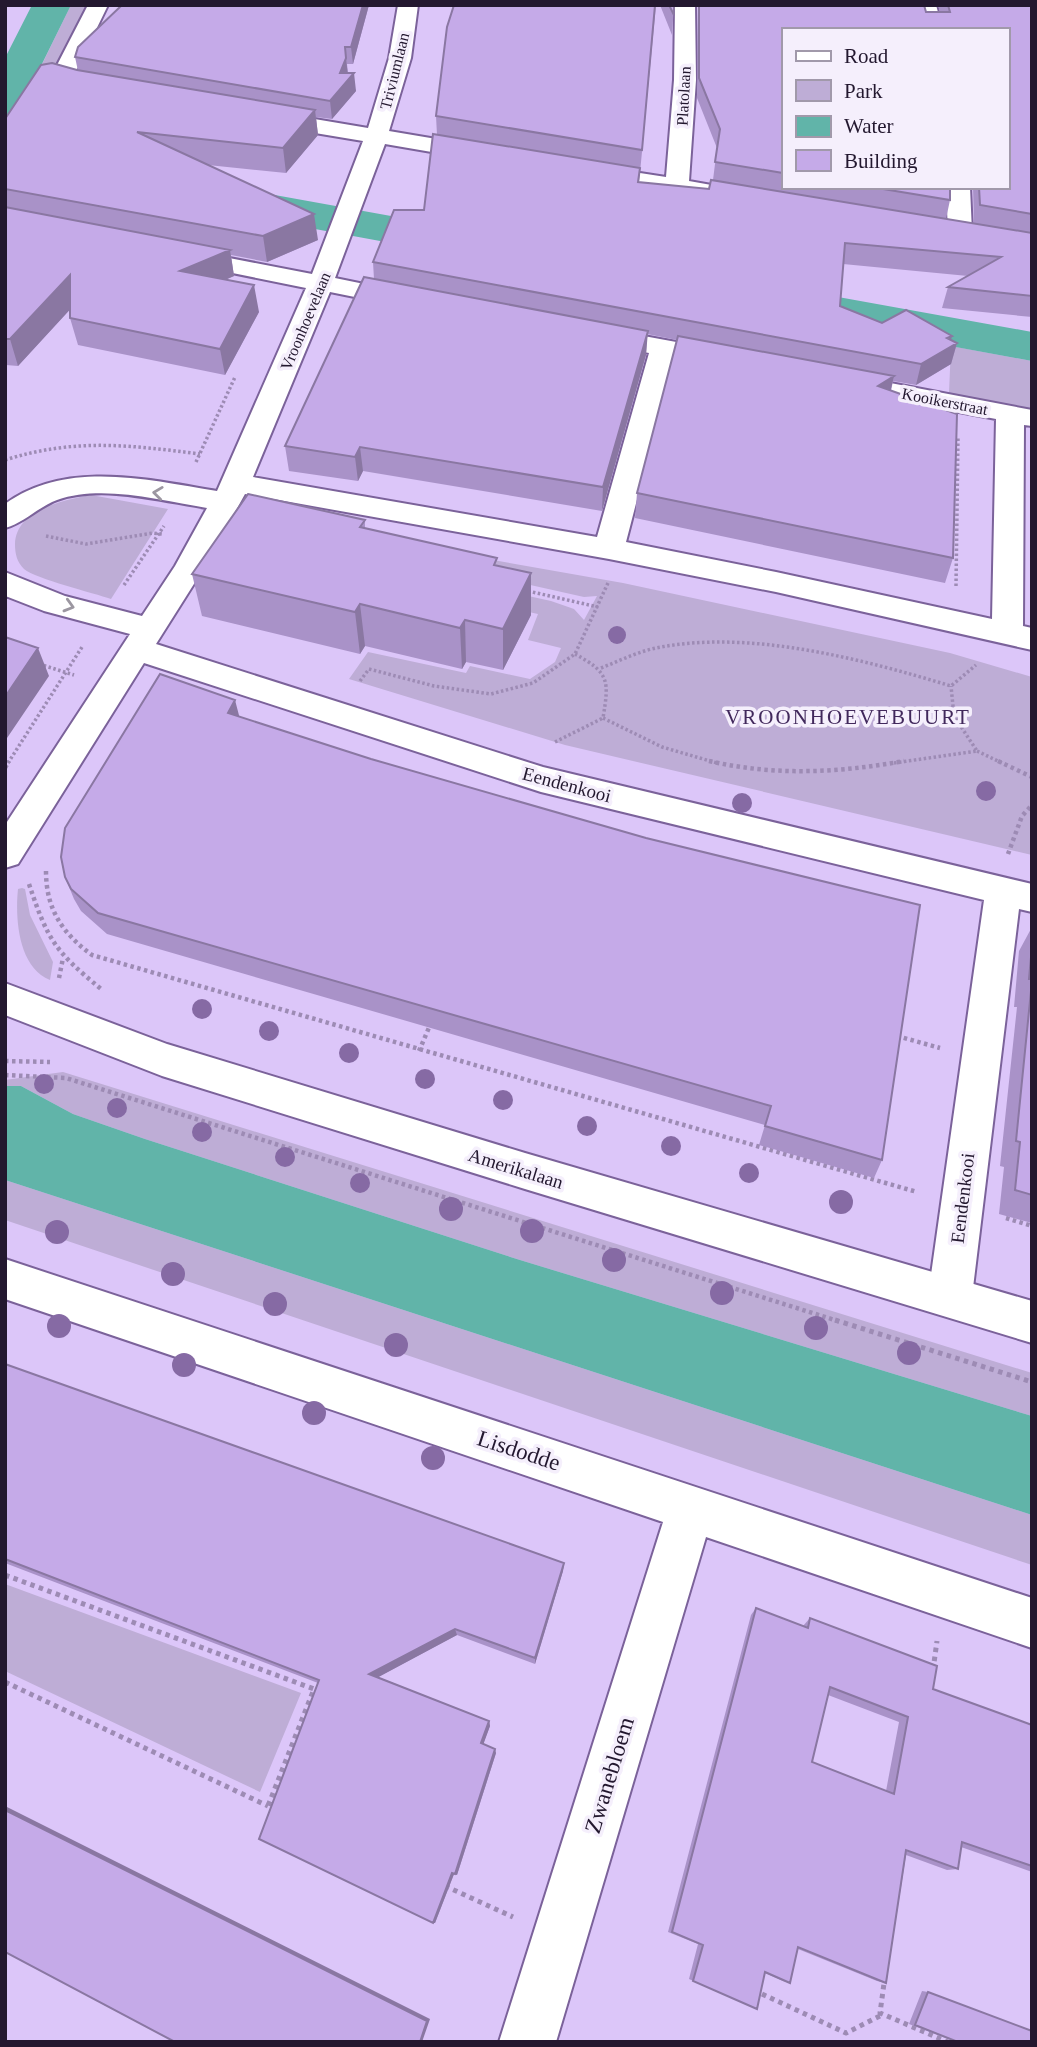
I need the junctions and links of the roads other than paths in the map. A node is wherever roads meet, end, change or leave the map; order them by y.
1 (98, 5) edge
2 (408, 5) edge
3 (685, 5) edge
4 (926, 5) edge
5 (932, 28) edge
6 (123, 94) edge
7 (243, 114) edge
8 (376, 137) junction
9 (499, 157) edge
10 (568, 168) edge
11 (677, 186) junction
12 (958, 189) edge
13 (744, 197) edge
14 (933, 228) edge
15 (960, 232) junction
16 (984, 237) edge
17 (163, 252) edge
18 (321, 283) junction
19 (430, 304) edge
20 (567, 330) edge
21 (663, 348) junction
22 (743, 363) edge
23 (823, 378) edge
24 (1021, 416) edge
25 (231, 492) junction
26 (5, 519) edge
27 (615, 550) junction
28 (5, 582) edge
29 (1009, 634) edge
30 (144, 639) junction
31 (8, 850) edge
32 (1017, 895) edge
33 (5, 999) edge
34 (5, 1279) edge
35 (950, 1296) junction
36 (1032, 1322) edge
37 (691, 1508) junction
38 (1032, 1623) edge
39 (527, 2042) edge

1 - 6 street
2 - 8 street, Triviumlaan
3 - 11 street, Platolaan
4 - 5 street
7 - 8 street
8 - 9 street
8 - 18 street, Vroonhoevelaan
10 - 11 street
11 - 13 street
12 - 15 street
14 - 15 street
15 - 16 street
17 - 18 street
18 - 19 street
18 - 25 street, Vroonhoevelaan
20 - 21 street
21 - 22 street
21 - 27 street
23 - 24 street, Kooikerstraat
24 - 29 street
25 -> 26 street
25 - 27 street
25 - 30 street, Vroonhoevelaan
27 - 29 street
28 -> 30 street
30 - 31 street, Vroonhoevelaan
30 - 32 street, Eendenkooi
32 - 35 street, Eendenkooi
33 - 35 street, Amerikalaan
34 - 37 street, Lisdodde
35 - 36 street, Amerikalaan
37 - 38 street, Lisdodde
37 - 39 street, Zwanebloem

